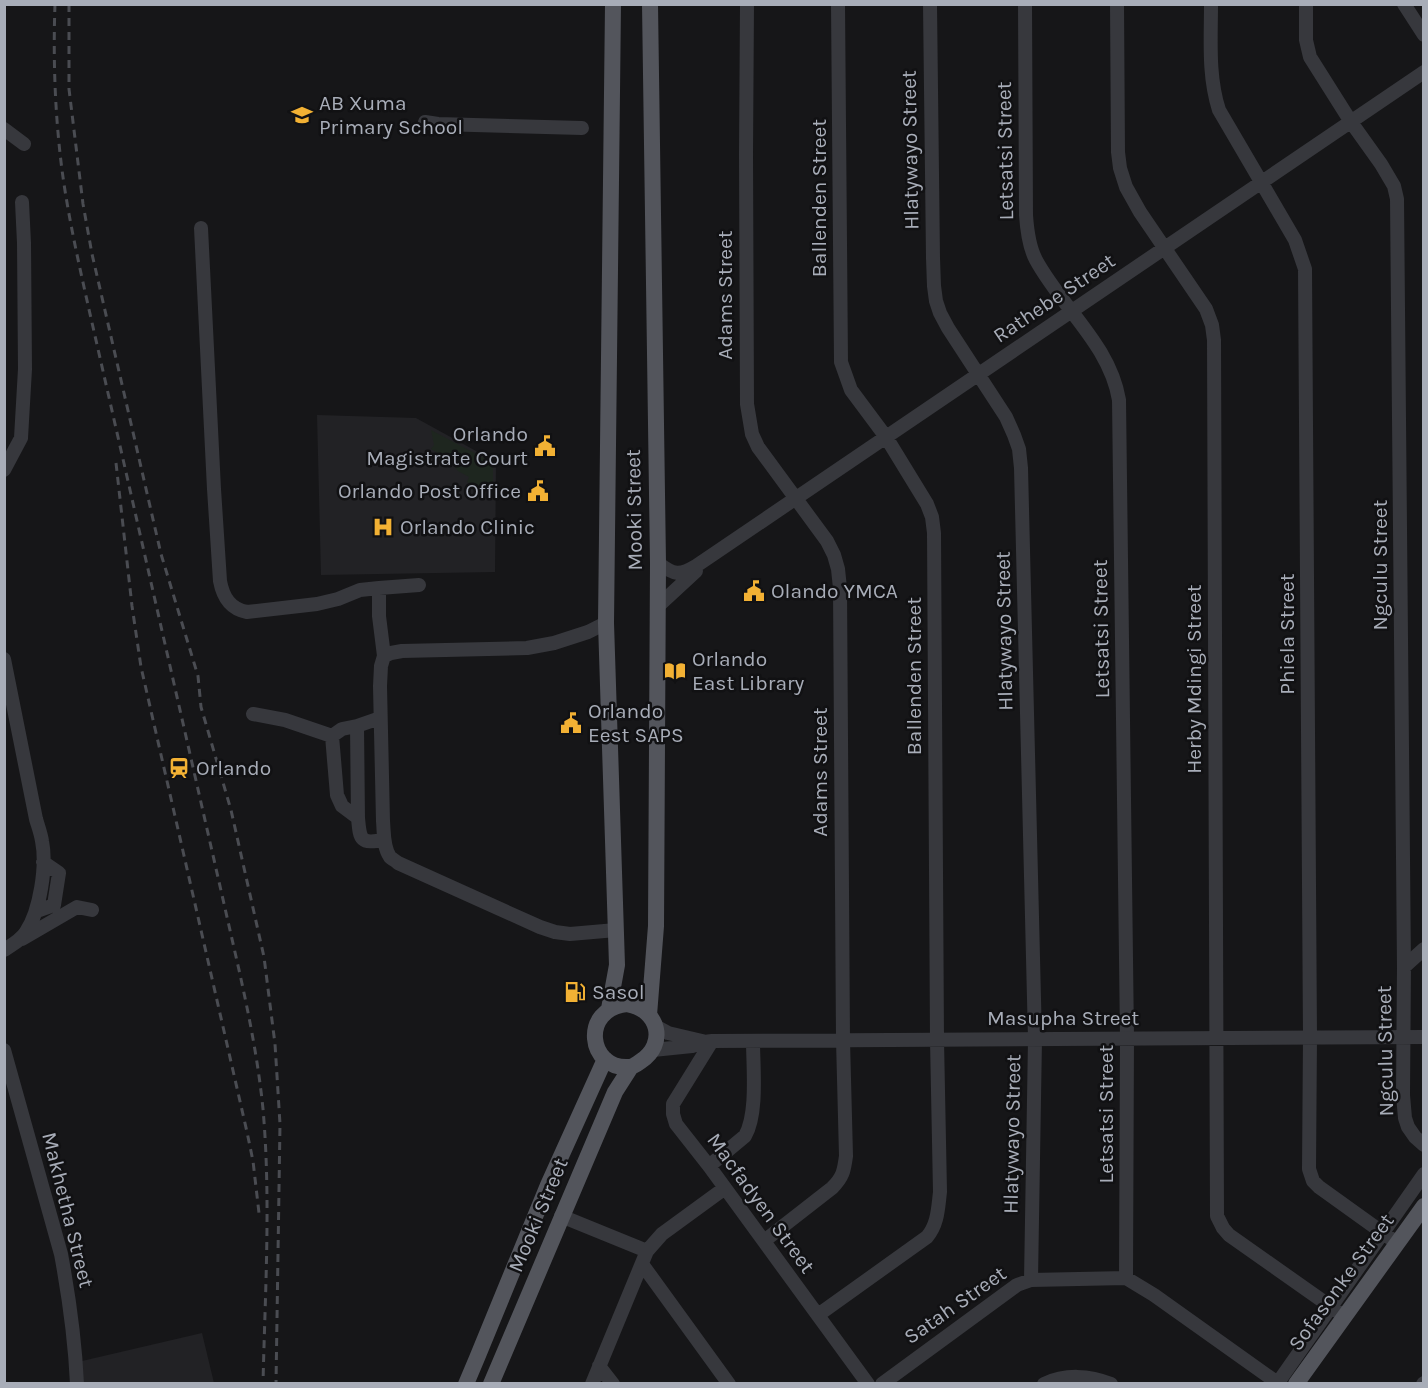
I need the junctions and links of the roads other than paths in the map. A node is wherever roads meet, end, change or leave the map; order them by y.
1 (613, 4) edge
2 (650, 4) edge
3 (747, 4) edge
4 (838, 4) edge
5 (930, 4) edge
6 (1025, 4) edge
7 (1117, 4) edge
8 (1211, 4) edge
9 (1306, 4) edge
10 (1404, 4) edge
11 (1424, 35) edge
12 (1424, 72) edge
13 (425, 122) dead end
14 (1351, 122) junction
15 (582, 128) dead end
16 (4, 129) edge
17 (24, 144) dead end
18 (1261, 183) junction
19 (22, 202) dead end
20 (201, 228) dead end
21 (1165, 248) junction
22 (1071, 311) junction
23 (978, 375) junction
24 (886, 437) junction
25 (4, 470) edge
26 (795, 499) junction
27 (707, 558) junction
28 (658, 563) junction
29 (419, 585) dead end
30 (380, 588) junction
31 (657, 607) junction
32 (606, 623) junction
33 (588, 632) junction
34 (607, 641) junction
35 (384, 656) junction
36 (4, 659) edge
37 (253, 714) dead end
38 (10, 716) edge
39 (380, 718) junction
40 (357, 726) junction
41 (332, 736) junction
42 (358, 818) junction
43 (384, 840) junction
44 (92, 910) dead end
45 (616, 930) junction
46 (8, 948) edge
47 (1424, 949) edge
48 (1404, 967) junction
49 (609, 1010) junction
50 (652, 1020) junction
51 (1310, 1037) junction
52 (1403, 1037) junction
53 (1424, 1037) edge
54 (1127, 1038) junction
55 (1216, 1038) junction
56 (1035, 1039) junction
57 (843, 1040) junction
58 (937, 1040) junction
59 (753, 1041) junction
60 (703, 1043) junction
61 (4, 1050) edge
62 (653, 1050) junction
63 (601, 1055) junction
64 (627, 1073) junction
65 (1424, 1145) edge
66 (709, 1166) junction
67 (1424, 1174) edge
68 (725, 1188) junction
69 (1424, 1206) edge
70 (561, 1216) junction
71 (1383, 1232) junction
72 (764, 1241) junction
73 (1397, 1243) junction
74 (645, 1258) junction
75 (1126, 1278) junction
76 (1031, 1280) junction
77 (1338, 1312) junction
78 (818, 1315) junction
79 (599, 1366) junction
80 (77, 1383) edge
81 (466, 1383) edge
82 (491, 1383) edge
83 (592, 1383) edge
84 (613, 1383) edge
85 (729, 1383) edge
86 (868, 1383) edge
87 (882, 1383) edge
88 (1044, 1383) edge
89 (1111, 1383) edge
90 (1278, 1383) edge
91 (1296, 1383) edge

1 - 32 main road, Mooki Street
2 - 28 main road, Mooki Street
3 - 26 street, Adams Street
4 - 24 street, Ballenden Street
5 - 23 street, Hlatywayo Street
6 - 22 street, Letsatsi Street
7 - 21 street, Herby Mdingi Street
8 - 18 street, Phiela Street
9 - 14 street, Ngculu Street
10 - 11 street
12 - 14 street, Rathebe Street
13 - 15 street
14 - 18 street, Rathebe Street
14 - 48 street, Ngculu Street
16 - 17 street
18 - 21 street, Rathebe Street
18 - 51 street, Phiela Street
19 - 25 street
20 - 30 street
21 - 22 street, Rathebe Street
21 - 55 street, Herby Mdingi Street
22 - 23 street, Rathebe Street
22 - 54 street, Letsatsi Street
23 - 24 street, Rathebe Street
23 - 56 street, Hlatywayo Street
24 - 26 street, Rathebe Street
24 - 58 street, Ballenden Street
26 - 27 street, Rathebe Street
26 - 57 street, Adams Street
27 - 28 street, Rathebe Street
27 - 31 street, Rathebe Street
28 - 31 main road, Mooki Street
29 - 30 street
30 - 35 street
31 - 50 main road, Mooki Street
32 - 33 street
32 - 34 main road, Mooki Street
33 - 34 street
33 - 35 street
34 - 45 main road, Mooki Street
35 - 39 street
36 - 38 street
37 - 41 street
38 - 46 street
39 - 40 street
39 - 43 street
40 - 41 street
40 - 42 street
41 - 42 street
42 - 43 street
43 - 45 street
44 - 46 street
45 - 49 main road, Mooki Street
47 - 48 street
48 - 52 street, Ngculu Street
49 - 50 main road
49 - 63 main road
50 - 60 street, Masupha Street
50 - 62 main road
51 - 52 street, Masupha Street
51 - 55 street, Masupha Street
51 - 71 street, Phiela Street
52 - 53 street, Masupha Street
52 - 65 street, Ngculu Street
54 - 55 street, Masupha Street
54 - 56 street, Masupha Street
54 - 75 street, Letsatsi Street
55 - 77 street, Herby Mdingi Street
56 - 58 street, Masupha Street
56 - 76 street, Hlatywayo Street
57 - 58 street, Masupha Street
57 - 59 street, Masupha Street
57 - 72 street, Adams Street
58 - 78 street, Ballenden Street
59 - 60 street, Masupha Street
59 - 66 street
60 - 62 street, Masupha Street
60 - 64 street
60 - 66 street, Macfadyen Street
61 - 80 street, Makhetha Street
62 - 64 main road
63 - 64 main road
63 - 81 main road, Mooki Street
64 - 70 main road, Mooki Street
66 - 68 street, Macfadyen Street
67 - 71 street
68 - 72 street, Macfadyen Street
68 - 74 street
69 - 73 main road, Sofasonke Street
70 - 74 street
70 - 82 main road, Mooki Street
71 - 73 street, Phiela Street
71 - 77 street
72 - 78 street, Macfadyen Street
73 - 77 main road, Sofasonke Street
74 - 79 street
74 - 85 street
75 - 76 street, Satah Street
75 - 90 street
76 - 87 street, Satah Street
77 - 90 street
77 - 91 main road, Sofasonke Street
78 - 86 street, Macfadyen Street
79 - 83 street
79 - 84 street
88 - 89 street

